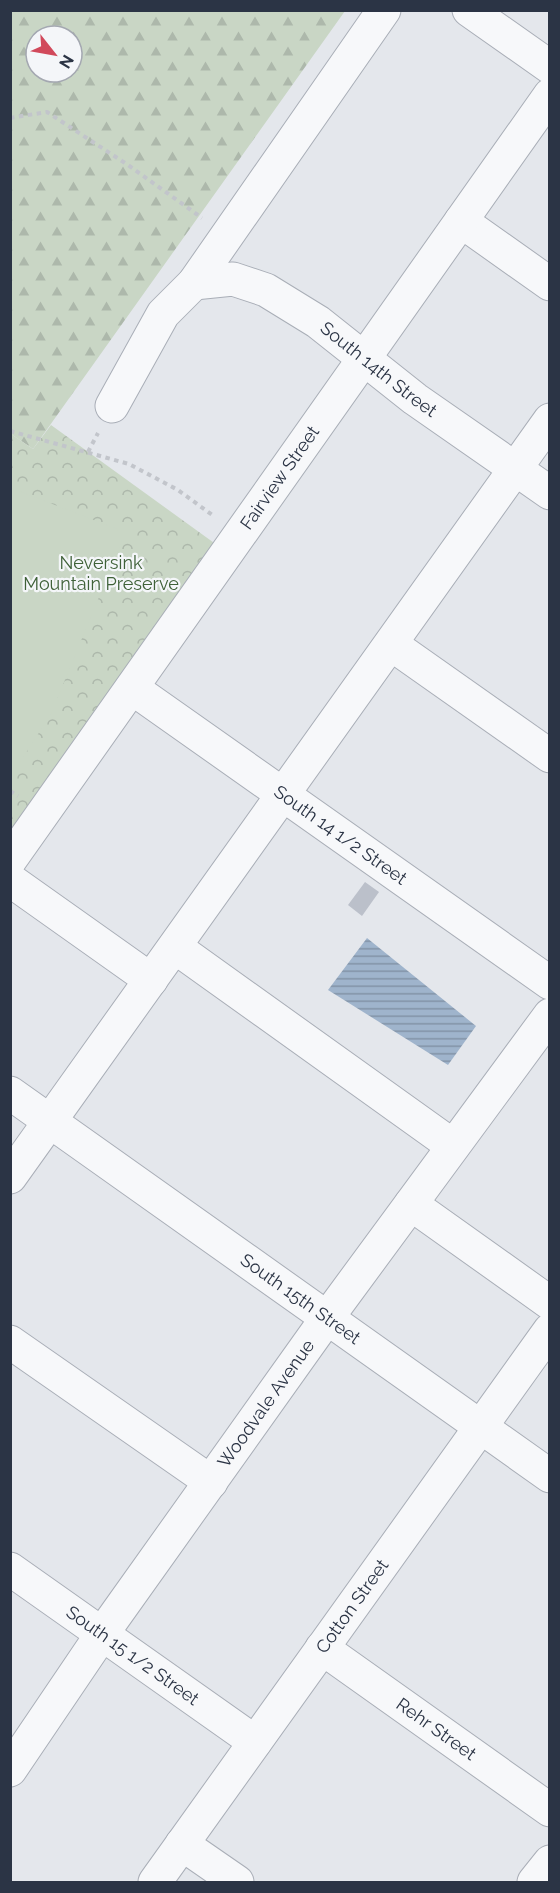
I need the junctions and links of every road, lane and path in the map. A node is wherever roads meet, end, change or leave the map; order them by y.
1 (384, 10) edge
2 (469, 10) edge
3 (549, 67) edge
4 (549, 95) edge
5 (10, 118) edge
6 (460, 221) junction
7 (227, 236) junction
8 (194, 284) junction
9 (549, 284) edge
10 (365, 359) junction
11 (112, 406) dead end
12 (549, 420) edge
13 (10, 430) edge
14 (516, 469) junction
15 (549, 493) edge
16 (241, 535) junction
17 (391, 644) junction
18 (132, 688) junction
19 (549, 756) edge
20 (284, 795) junction
21 (10, 860) edge
22 (10, 880) edge
23 (175, 947) junction
24 (151, 980) junction
25 (549, 983) edge
26 (549, 1015) edge
27 (10, 1093) edge
28 (50, 1121) junction
29 (453, 1146) junction
30 (10, 1177) edge
31 (411, 1204) junction
32 (549, 1303) edge
33 (327, 1318) junction
34 (549, 1330) edge
35 (10, 1342) edge
36 (481, 1426) junction
37 (549, 1476) edge
38 (211, 1482) junction
39 (10, 1569) edge
40 (102, 1634) junction
41 (322, 1648) junction
42 (255, 1742) junction
43 (10, 1770) edge
44 (549, 1810) edge
45 (182, 1844) junction
46 (549, 1862) edge
47 (155, 1882) edge
48 (237, 1882) edge
49 (534, 1882) edge

1 - 7 street
2 - 3 street
4 - 6 street, Fairview Street
5 - 7 path
6 - 9 street
6 - 10 street, Fairview Street
7 - 8 street
8 - 10 street, South 14th Street
8 - 11 street
10 - 14 street, South 14th Street
10 - 16 street, Fairview Street
12 - 14 street
13 - 16 path
14 - 15 street, South 14th Street
14 - 17 street
16 - 18 street, Fairview Street
17 - 19 street
17 - 20 street
18 - 20 street, South 14 1/2 Street
18 - 21 street, Fairview Street
20 - 23 street
20 - 25 street, South 14 1/2 Street
22 - 24 street
23 - 24 street
23 - 29 street
24 - 28 street
26 - 29 street, Woodvale Avenue
27 - 28 street, South 15th Street
28 - 30 street
28 - 33 street, South 15th Street
29 - 31 street, Woodvale Avenue
31 - 32 street
31 - 33 street, Woodvale Avenue
33 - 36 street, South 15th Street
33 - 38 street, Woodvale Avenue
34 - 36 street, Cotton Street
35 - 38 street
36 - 37 street, South 15th Street
36 - 41 street, Cotton Street
38 - 40 street, Woodvale Avenue
39 - 40 street, South 15 1/2 Street
40 - 42 street, South 15 1/2 Street
40 - 43 street, Woodvale Avenue
41 - 42 street, Cotton Street
41 - 44 street, Rehr Street
42 - 45 street, Cotton Street
45 - 47 street, Cotton Street
45 - 48 street
46 - 49 street

